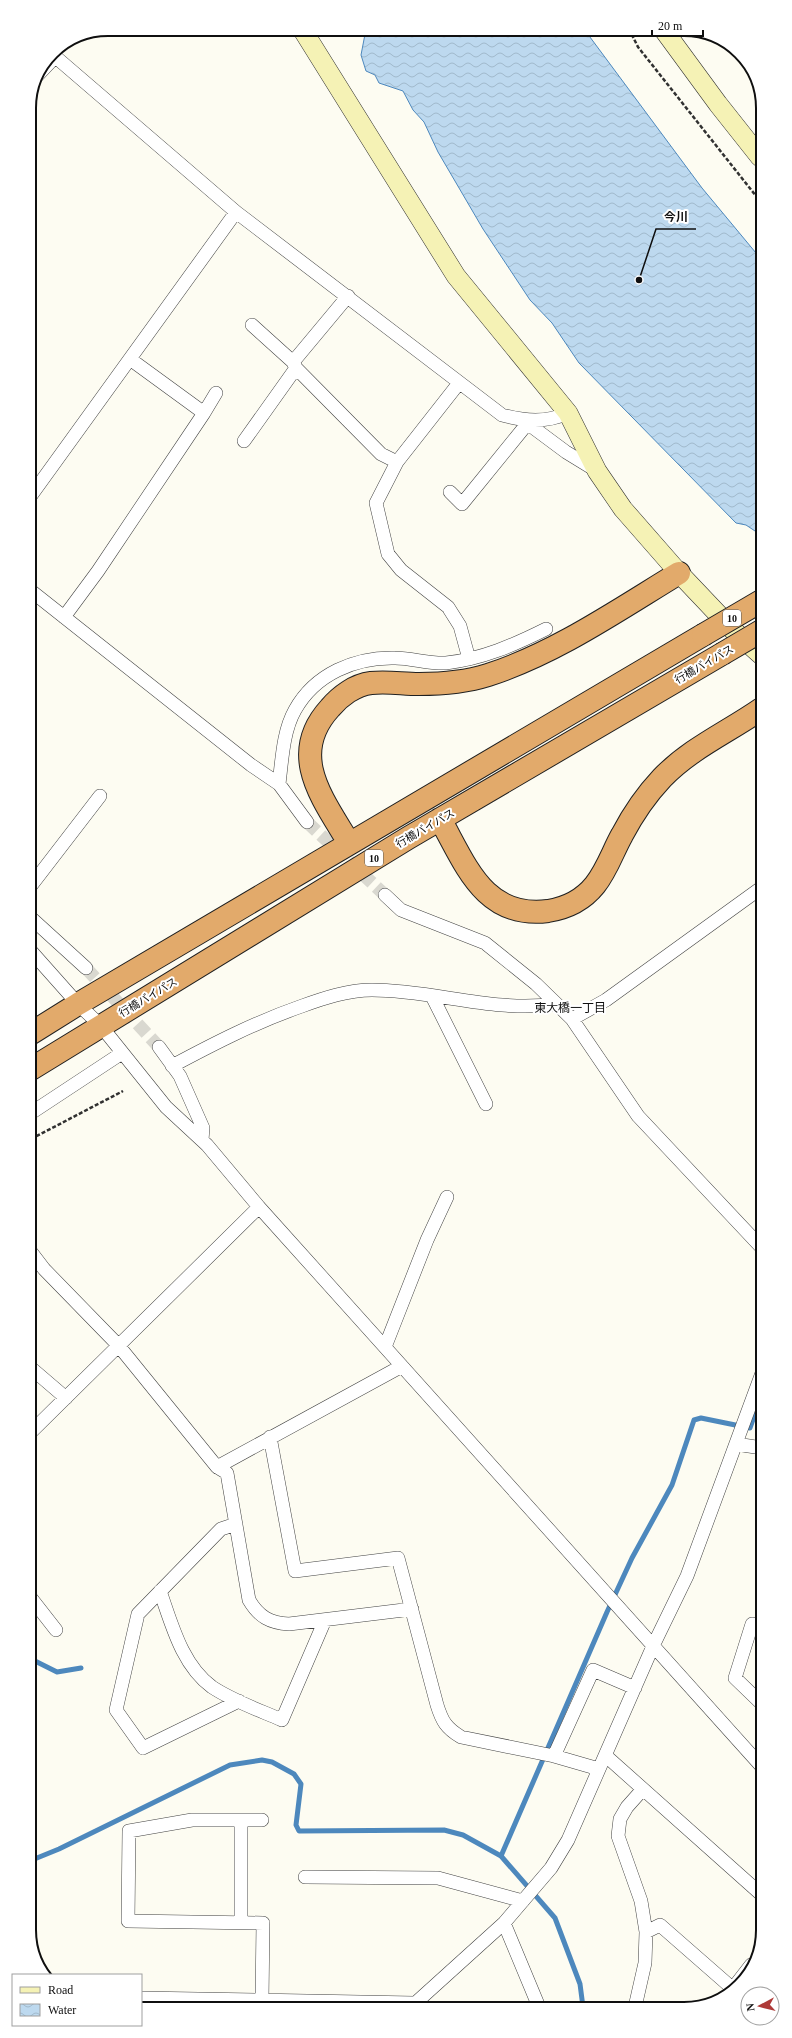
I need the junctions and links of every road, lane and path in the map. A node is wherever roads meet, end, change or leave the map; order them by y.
1 (306, 36) edge
2 (632, 36) edge
3 (668, 36) edge
4 (56, 58) edge
5 (756, 152) edge
6 (756, 196) edge
7 (236, 212) junction
8 (348, 296) junction
9 (252, 325) dead end
10 (130, 359) junction
11 (295, 365) junction
12 (459, 383) junction
13 (216, 393) dead end
14 (204, 413) junction
15 (568, 413) junction
16 (525, 422) junction
17 (244, 441) dead end
18 (397, 462) junction
19 (597, 471) junction
20 (36, 490) edge
21 (450, 492) dead end
22 (679, 573) junction
23 (36, 595) edge
24 (756, 604) edge
25 (64, 617) junction
26 (546, 629) dead end
27 (756, 634) edge
28 (756, 651) edge
29 (469, 659) junction
30 (756, 712) edge
31 (279, 784) junction
32 (100, 796) dead end
33 (440, 819) junction
34 (307, 822) tunnel mouth
35 (348, 843) junction
36 (36, 879) edge
37 (756, 892) edge
38 (385, 895) tunnel mouth
39 (36, 922) edge
40 (36, 957) edge
41 (86, 968) tunnel mouth
42 (432, 996) junction
43 (78, 1004) junction
44 (556, 1004) junction
45 (572, 1020) junction
46 (101, 1026) junction
47 (36, 1030) edge
48 (158, 1047) tunnel mouth
49 (122, 1053) junction
50 (36, 1064) edge
51 (172, 1066) junction
52 (123, 1092) dead end
53 (486, 1104) dead end
54 (36, 1110) edge
55 (36, 1136) edge
56 (202, 1140) junction
57 (447, 1197) dead end
58 (260, 1207) junction
59 (756, 1242) edge
60 (36, 1259) edge
61 (118, 1345) junction
62 (385, 1347) junction
63 (402, 1366) junction
64 (36, 1372) edge
65 (756, 1390) edge
66 (66, 1398) junction
67 (36, 1427) edge
68 (270, 1436) junction
69 (736, 1444) junction
70 (756, 1447) edge
71 (217, 1467) junction
72 (236, 1524) junction
73 (160, 1591) junction
74 (36, 1604) edge
75 (412, 1609) junction
76 (326, 1620) junction
77 (756, 1625) edge
78 (56, 1630) dead end
79 (653, 1646) junction
80 (635, 1688) junction
81 (756, 1698) edge
82 (239, 1701) junction
83 (554, 1756) junction
84 (606, 1756) junction
85 (756, 1760) edge
86 (599, 1769) junction
87 (643, 1789) junction
88 (241, 1820) junction
89 (262, 1820) dead end
90 (305, 1877) dead end
91 (756, 1890) edge
92 (523, 1901) junction
93 (241, 1923) junction
94 (504, 1923) junction
95 (646, 1932) junction
96 (730, 1985) edge
97 (142, 1998) edge
98 (262, 2000) junction
99 (322, 2002) edge
100 (415, 2002) edge
101 (537, 2002) edge
102 (636, 2002) edge

1 - 15 street
2 - 6 path
3 - 5 street
4 - 7 street
7 - 8 street
7 - 10 street
8 - 11 street
8 - 12 street
9 - 11 street
10 - 14 street
10 - 20 street
11 - 17 street
11 - 18 street
12 - 16 street
12 - 18 street
13 - 14 street
14 - 25 street
15 - 16 street
15 - 19 street
16 - 19 street
16 - 21 street
18 - 29 street
19 - 22 street
22 - 28 street
22 - 35 highway
23 - 25 street
24 - 35 highway, 10, bridge
25 - 31 street
26 - 29 street
27 - 33 highway, 行橋バイパス / 10, bridge
29 - 31 street
30 - 33 highway
31 - 34 street
32 - 36 street
33 - 46 highway, 行橋バイパス / 10
35 - 43 highway, 10
37 - 45 street
38 - 44 street
39 - 41 street
40 - 43 street
42 - 44 street
42 - 51 street
42 - 53 street
43 - 46 street
43 - 47 highway, 10
44 - 45 street
45 - 59 street
46 - 49 street
46 - 50 highway, 行橋バイパス / 10
48 - 51 street
49 - 54 street
49 - 56 street
51 - 56 street
52 - 55 path
56 - 58 street
57 - 62 street
58 - 61 street
58 - 62 street
60 - 61 street
61 - 66 street
61 - 71 street
62 - 63 street
63 - 68 street
63 - 79 street
64 - 66 street
65 - 69 street
66 - 67 street
68 - 71 street
68 - 75 street
69 - 70 street
69 - 79 street
71 - 72 street
72 - 73 street
72 - 76 street
73 - 82 street
73 - 82 street
74 - 78 street
75 - 76 street
75 - 83 street
76 - 82 street
77 - 81 street
79 - 80 street
79 - 85 street
80 - 83 street
80 - 84 street
83 - 86 street
84 - 86 street
84 - 87 street
86 - 92 street
87 - 91 street
87 - 95 street
88 - 89 street
88 - 93 street
88 - 93 street
90 - 92 street
92 - 94 street
93 - 98 street
94 - 100 street
94 - 101 street
95 - 96 street
95 - 102 street
97 - 98 street
98 - 99 street

